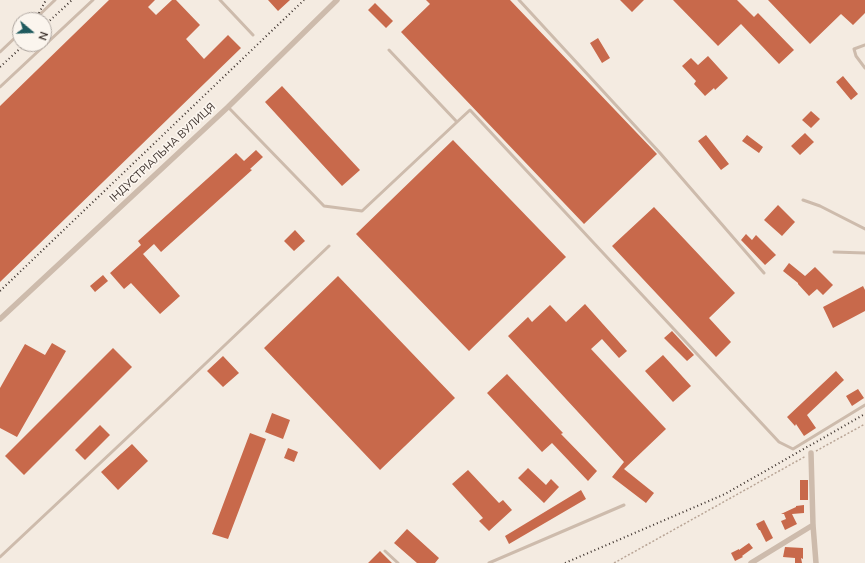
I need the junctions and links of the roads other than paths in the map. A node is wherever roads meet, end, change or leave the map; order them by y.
1 (55, 0) edge
2 (93, 0) edge
3 (220, 0) edge
4 (337, 0) edge
5 (519, 0) edge
6 (42, 12) edge
7 (253, 35) dead end
8 (12, 41) edge
9 (865, 45) edge
10 (389, 50) dead end
11 (0, 52) edge
12 (865, 68) edge
13 (0, 87) edge
14 (228, 107) junction
15 (457, 122) junction
16 (803, 200) dead end
17 (865, 229) edge
18 (329, 246) dead end
19 (834, 252) dead end
20 (865, 253) edge
21 (764, 273) dead end
22 (0, 319) edge
23 (865, 405) edge
24 (811, 453) road end
25 (624, 505) dead end
26 (813, 526) junction
27 (385, 551) dead end
28 (0, 557) edge
29 (398, 563) edge
30 (489, 563) edge
31 (751, 563) edge
32 (816, 563) edge

1 - 6 lane
2 - 13 lane
3 - 7 lane
4 - 14 street, ІНДУСТРІАЛЬНА ВУЛИЦЯ
5 - 21 lane
8 - 11 lane
9 - 12 lane
10 - 15 lane
14 - 15 lane
14 - 22 street, ІНДУСТРІАЛЬНА ВУЛИЦЯ
15 - 23 lane
16 - 17 lane
18 - 28 lane
19 - 20 lane
24 - 26 street
25 - 30 lane
26 - 31 street
26 - 32 street
27 - 29 lane

